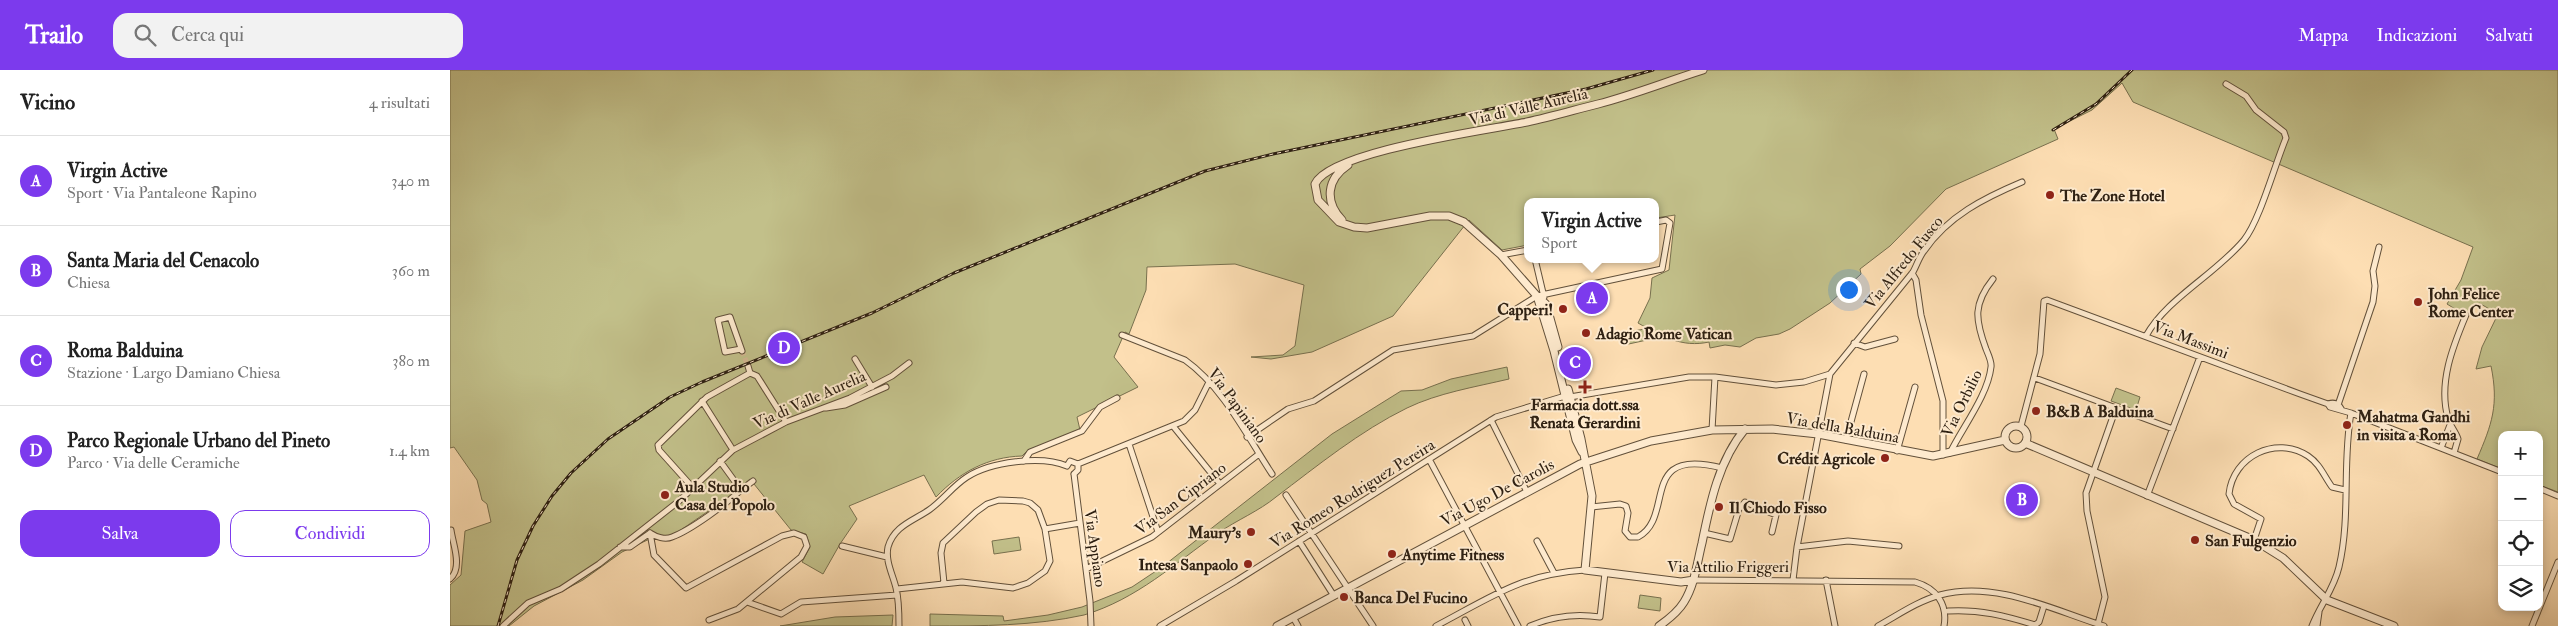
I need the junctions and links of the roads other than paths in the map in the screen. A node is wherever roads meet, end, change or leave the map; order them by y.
1 (1703, 70) edge
2 (2226, 84) dead end
3 (1357, 159) junction
4 (2022, 182) dead end
5 (1659, 222) edge
6 (1348, 225) junction
7 (2379, 247) dead end
8 (1524, 251) edge
9 (1501, 255) junction
10 (1536, 263) edge
11 (1912, 274) junction
12 (1993, 279) dead end
13 (1540, 296) junction
14 (2466, 315) dead end
15 (1122, 335) dead end
16 (2146, 336) junction
17 (1895, 339) dead end
18 (1854, 343) junction
19 (742, 350) joint
20 (2200, 357) junction
21 (855, 359) dead end
22 (1559, 361) junction
23 (909, 363) dead end
24 (748, 366) tunnel mouth
25 (750, 373) junction
26 (1830, 374) junction
27 (1864, 374) dead end
28 (1714, 378) junction
29 (2035, 378) junction
30 (1209, 382) junction
31 (872, 387) junction
32 (1915, 387) dead end
33 (886, 388) dead end
34 (1568, 397) junction
35 (1117, 398) dead end
36 (702, 401) junction
37 (2340, 407) junction
38 (818, 408) junction
39 (2116, 408) junction
40 (2351, 413) junction
41 (1490, 420) junction
42 (786, 422) junction
43 (2450, 425) junction
44 (1173, 426) junction
45 (2020, 426) junction
46 (1745, 429) junction
47 (2173, 429) junction
48 (1712, 430) junction
49 (1818, 434) junction
50 (1247, 437) junction
51 (1846, 440) junction
52 (2005, 440) junction
53 (2025, 443) junction
54 (1129, 444) junction
55 (2441, 448) junction
56 (733, 450) junction
57 (1897, 451) junction
58 (2454, 453) junction
59 (1259, 454) junction
60 (1946, 455) junction
61 (1429, 459) junction
62 (720, 461) junction
63 (1024, 462) junction
64 (1584, 462) junction
65 (1078, 464) junction
66 (1066, 466) junction
67 (1722, 468) junction
68 (2498, 470) edge
69 (2092, 472) junction
70 (1074, 474) junction
71 (1272, 474) dead end
72 (753, 482) dead end
73 (1220, 484) junction
74 (694, 489) junction
75 (741, 490) junction
76 (2346, 490) junction
77 (2543, 490) edge
78 (1527, 492) junction
79 (1286, 494) dead end
80 (2147, 496) junction
81 (2558, 496) edge
82 (1591, 506) junction
83 (1080, 523) junction
84 (1465, 525) junction
85 (1045, 529) junction
86 (451, 530) edge
87 (1158, 532) junction
88 (1772, 532) dead end
89 (650, 533) junction
90 (1312, 533) junction
91 (1704, 533) junction
92 (2254, 540) junction
93 (1299, 541) junction
94 (1536, 541) dead end
95 (842, 546) dead end
96 (1900, 546) dead end
97 (620, 547) junction
98 (1797, 547) junction
99 (887, 556) junction
100 (2558, 562) edge
101 (1086, 568) junction
102 (1584, 570) junction
103 (1554, 573) junction
104 (1605, 573) junction
105 (450, 579) edge
106 (1694, 580) junction
107 (1793, 580) junction
108 (1826, 580) junction
109 (944, 584) junction
110 (1348, 588) junction
111 (1501, 591) junction
112 (897, 592) junction
113 (1334, 596) junction
114 (1938, 596) junction
115 (2327, 600) junction
116 (747, 602) junction
117 (2044, 606) junction
118 (1948, 611) dead end
119 (2319, 612) junction
120 (1293, 617) junction
121 (709, 620) dead end
122 (2101, 625) edge
123 (503, 626) edge
124 (899, 626) edge
125 (1091, 626) edge
126 (1160, 626) edge
127 (1276, 626) edge
128 (1298, 626) edge
129 (1373, 626) edge
130 (1436, 626) edge
131 (1518, 626) edge
132 (1530, 626) edge
133 (1659, 626) edge
134 (1835, 626) edge
135 (1878, 626) edge
136 (1944, 626) edge
137 (2312, 626) edge
138 (2317, 626) edge
139 (2394, 626) edge
140 (2532, 626) edge

1 - 3 street, Via di Valle Aurelia
2 - 16 street
3 - 6 street, Via di Valle Aurelia
3 - 6 street, Via di Valle Aurelia
4 - 11 street, Via Alfredo Fusco
5 - 13 street
6 - 9 street
7 - 37 street
8 - 9 street
9 - 13 street
10 - 13 street
11 - 18 street, Via Alfredo Fusco
11 - 60 street
12 - 60 street, Via Orbilio
13 - 22 street
13 - 22 street
13 - 50 street
14 - 43 street
15 - 30 street, Via Papiniano
16 - 20 street, Via Massimi
16 - 29 street, Via Massimi
17 - 18 street
18 - 26 street, Via Alfredo Fusco
19 - 19 street
20 - 37 street, Via Massimi
20 - 47 street
21 - 31 street
22 - 34 street
23 - 31 street, Via di Valle Aurelia
24 - 25 street
25 - 36 street
25 - 42 street
26 - 28 street, Via Romeo Rodriguez Pereira
26 - 49 street
27 - 51 street
28 - 34 street, Via Romeo Rodriguez Pereira
28 - 48 street
29 - 39 street
29 - 45 street
30 - 44 street
30 - 50 street, Via Papiniano
31 - 38 street, Via di Valle Aurelia
32 - 57 street
33 - 38 street
34 - 41 street, Via Romeo Rodriguez Pereira
34 - 64 street
35 - 63 street
36 - 56 street
36 - 74 street
37 - 40 street, Via Massimi
38 - 42 street, Via di Valle Aurelia
39 - 47 street
39 - 69 street
40 - 55 street, Via Massimi
40 - 76 street
41 - 61 street, Via Romeo Rodriguez Pereira
41 - 78 street
42 - 56 street, Via di Valle Aurelia
43 - 55 street
43 - 58 street
44 - 54 street
44 - 73 street
45 - 52 street
45 - 53 street
46 - 48 street, Via Ugo De Carolis
46 - 49 street, Via della Balduina
46 - 67 street
47 - 80 street
48 - 64 street, Via Ugo De Carolis
49 - 51 street, Via della Balduina
49 - 98 street
50 - 59 street, Via Papiniano
51 - 57 street, Via della Balduina
52 - 53 street
52 - 60 street, Via della Balduina
53 - 69 street
54 - 65 street
54 - 87 street
55 - 58 street, Via Massimi
56 - 62 street, Via di Valle Aurelia
57 - 60 street, Via della Balduina
58 - 68 street, Via Massimi
59 - 71 street, Via Papiniano
59 - 73 street, Via San Cipriano
61 - 84 street
61 - 90 street, Via Romeo Rodriguez Pereira
62 - 74 street, Via di Valle Aurelia
62 - 75 street
63 - 66 street
63 - 99 street
64 - 78 street, Via Ugo De Carolis
64 - 82 street
65 - 66 street
65 - 70 street
66 - 70 street
67 - 82 street
67 - 91 street
69 - 80 street
69 - 122 street
70 - 83 street, Via Appiano
72 - 75 street
73 - 87 street, Via San Cipriano
74 - 97 street, Via di Valle Aurelia
75 - 89 street
76 - 92 street
76 - 115 street
77 - 81 street
78 - 84 street, Via Ugo De Carolis
79 - 90 street
80 - 92 street
82 - 102 street
83 - 85 street
83 - 101 street, Via Appiano
84 - 110 street, Via Ugo De Carolis
84 - 111 street
85 - 109 street
85 - 109 street
86 - 105 street
87 - 101 street, Via San Cipriano
88 - 91 street
89 - 97 street, Via di Valle Aurelia
89 - 116 street
90 - 93 street, Via Romeo Rodriguez Pereira
90 - 110 street
91 - 106 street
92 - 115 street
93 - 113 street
93 - 126 street, Via Romeo Rodriguez Pereira
94 - 103 street
95 - 99 street
96 - 98 street
97 - 123 street, Via di Valle Aurelia
98 - 107 street
99 - 112 street
100 - 140 street
101 - 125 street, Via Appiano
102 - 103 street, Via Attilio Friggeri
102 - 104 street, Via Attilio Friggeri
103 - 111 street, Via Attilio Friggeri
104 - 106 street, Via Attilio Friggeri
104 - 132 street
106 - 107 street, Via Attilio Friggeri
106 - 133 street
107 - 108 street, Via Attilio Friggeri
108 - 114 street, Via Attilio Friggeri
108 - 134 street
109 - 112 street
110 - 113 street, Via Ugo De Carolis
110 - 129 street
111 - 130 street, Via Attilio Friggeri
111 - 131 street
112 - 116 street
112 - 124 street
113 - 120 street, Via Ugo De Carolis
114 - 117 street
114 - 135 street
114 - 136 street
115 - 119 street
115 - 139 street
116 - 121 street
117 - 118 street
117 - 122 street
119 - 137 street
119 - 138 street
120 - 127 street, Via Ugo De Carolis
120 - 128 street

